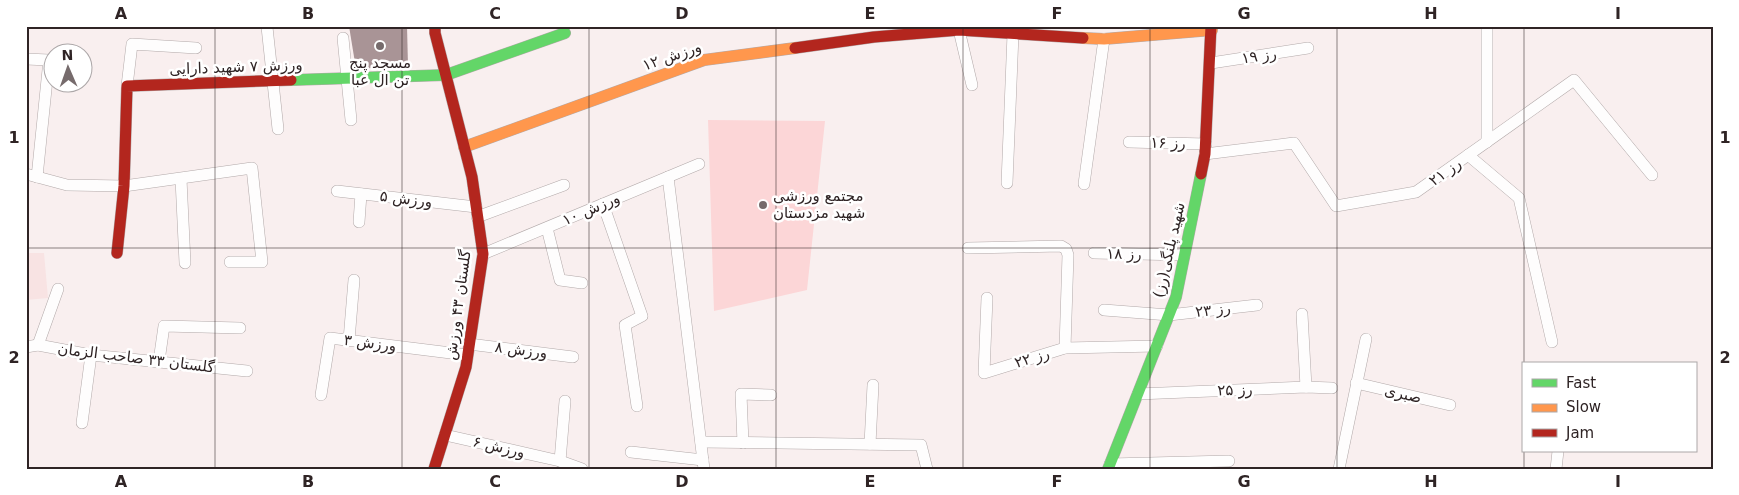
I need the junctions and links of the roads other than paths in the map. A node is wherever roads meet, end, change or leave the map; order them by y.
1 (435, 26) edge
2 (1487, 26) edge
3 (266, 28) dead end
4 (1212, 28) edge
5 (959, 30) junction
6 (565, 34) dead end
7 (1013, 34) junction
8 (343, 38) dead end
9 (1104, 38) junction
10 (196, 48) dead end
11 (1308, 48) dead end
12 (26, 59) edge
13 (1211, 63) junction
14 (446, 75) junction
15 (347, 77) junction
16 (272, 81) junction
17 (972, 85) dead end
18 (127, 86) junction
19 (351, 120) dead end
20 (278, 129) dead end
21 (1129, 142) dead end
22 (1487, 142) junction
23 (464, 147) junction
24 (1206, 149) junction
25 (1468, 155) junction
26 (699, 164) dead end
27 (32, 175) edge
28 (1652, 175) dead end
29 (668, 177) junction
30 (181, 179) junction
31 (1007, 183) dead end
32 (1084, 184) dead end
33 (564, 185) dead end
34 (124, 186) junction
35 (337, 191) dead end
36 (361, 194) junction
37 (603, 204) junction
38 (477, 212) junction
39 (359, 222) dead end
40 (547, 228) junction
41 (968, 248) dead end
42 (118, 254) dead end
43 (483, 254) junction
44 (1094, 254) dead end
45 (1184, 255) junction
46 (230, 262) dead end
47 (185, 263) dead end
48 (354, 280) dead end
49 (582, 283) dead end
50 (58, 290) dead end
51 (988, 298) dead end
52 (1257, 305) dead end
53 (1104, 310) dead end
54 (1302, 314) dead end
55 (1169, 315) junction
56 (240, 328) dead end
57 (1366, 339) dead end
58 (349, 340) junction
59 (1552, 342) dead end
60 (32, 346) edge
61 (1156, 346) junction
62 (1065, 348) junction
63 (468, 350) junction
64 (91, 355) junction
65 (573, 357) dead end
66 (159, 361) junction
67 (247, 371) dead end
68 (1356, 384) junction
69 (873, 385) dead end
70 (1306, 387) junction
71 (1332, 388) dead end
72 (1138, 394) junction
73 (320, 395) dead end
74 (771, 395) dead end
75 (565, 402) dead end
76 (1450, 405) dead end
77 (636, 406) dead end
78 (82, 423) dead end
79 (445, 435) junction
80 (701, 442) junction
81 (743, 443) junction
82 (870, 444) junction
83 (631, 452) dead end
84 (1558, 452) edge
85 (560, 461) junction
86 (1229, 461) dead end
87 (703, 464) edge
88 (1109, 466) edge
89 (434, 469) edge
90 (582, 469) edge
91 (927, 469) edge
92 (1339, 469) edge
93 (1556, 469) edge

1 - 14 street, گلستان ۴۳ ورزش
2 - 22 street
3 - 16 street
4 - 9 street, ورزش ۱۲
4 - 13 street, شهید پلنگی(رز)
5 - 7 street, ورزش ۱۲
5 - 17 street
5 - 23 street, ورزش ۱۲
6 - 14 street, ورزش ۷ شهید دارایی
7 - 9 street, ورزش ۱۲
7 - 31 street
8 - 15 street
9 - 32 street
10 - 18 street
11 - 13 street, رز ۱۹
12 - 27 street
13 - 24 street, شهید پلنگی(رز)
14 - 15 street, ورزش ۷ شهید دارایی
14 - 23 street, گلستان ۴۳ ورزش
15 - 16 street, ورزش ۷ شهید دارایی
15 - 19 street
16 - 18 street, ورزش ۷ شهید دارایی
16 - 20 street
18 - 34 street
21 - 24 street, رز ۱۶
22 - 25 street, رز ۲۱
22 - 28 street, رز ۲۱
23 - 38 street, گلستان ۴۳ ورزش
24 - 25 street, رز ۲۱
24 - 45 street, شهید پلنگی(رز)
25 - 59 street
26 - 29 street, ورزش ۱۰
27 - 34 street
29 - 37 street, ورزش ۱۰
29 - 80 street
30 - 34 street
30 - 46 street
30 - 47 street
33 - 38 street
34 - 42 street
35 - 36 street, ورزش ۵
36 - 38 street, ورزش ۵
36 - 39 street
37 - 40 street, ورزش ۱۰
37 - 77 street
38 - 43 street, گلستان ۴۳ ورزش
40 - 43 street, ورزش ۱۰
40 - 49 street
41 - 62 street
43 - 63 street, گلستان ۴۳ ورزش
44 - 45 street, رز ۱۸
45 - 55 street, شهید پلنگی(رز)
48 - 58 street
50 - 60 street
51 - 62 street, رز ۲۲
52 - 55 street, رز ۲۳
53 - 55 street, رز ۲۳
54 - 70 street
55 - 61 street, شهید پلنگی(رز)
56 - 66 street
57 - 68 street
58 - 63 street, ورزش ۳
58 - 73 street, ورزش ۳
60 - 64 street, گلستان ۳۳ صاحب الزمان
61 - 62 street, رز ۲۲
61 - 72 street, شهید پلنگی(رز)
63 - 65 street, ورزش ۸
63 - 79 street, گلستان ۴۳ ورزش
64 - 66 street, گلستان ۳۳ صاحب الزمان
64 - 78 street
66 - 67 street, گلستان ۳۳ صاحب الزمان
68 - 76 street, صبری
68 - 92 street
69 - 82 street
70 - 71 street, رز ۲۵
70 - 72 street, رز ۲۵
72 - 88 street, شهید پلنگی(رز)
74 - 81 street
75 - 85 street
79 - 85 street, ورزش ۶
79 - 89 street, گلستان ۴۳ ورزش
80 - 81 street
80 - 87 street
81 - 82 street
82 - 91 street
83 - 87 street
84 - 93 street
85 - 90 street, ورزش ۶
86 - 88 street

